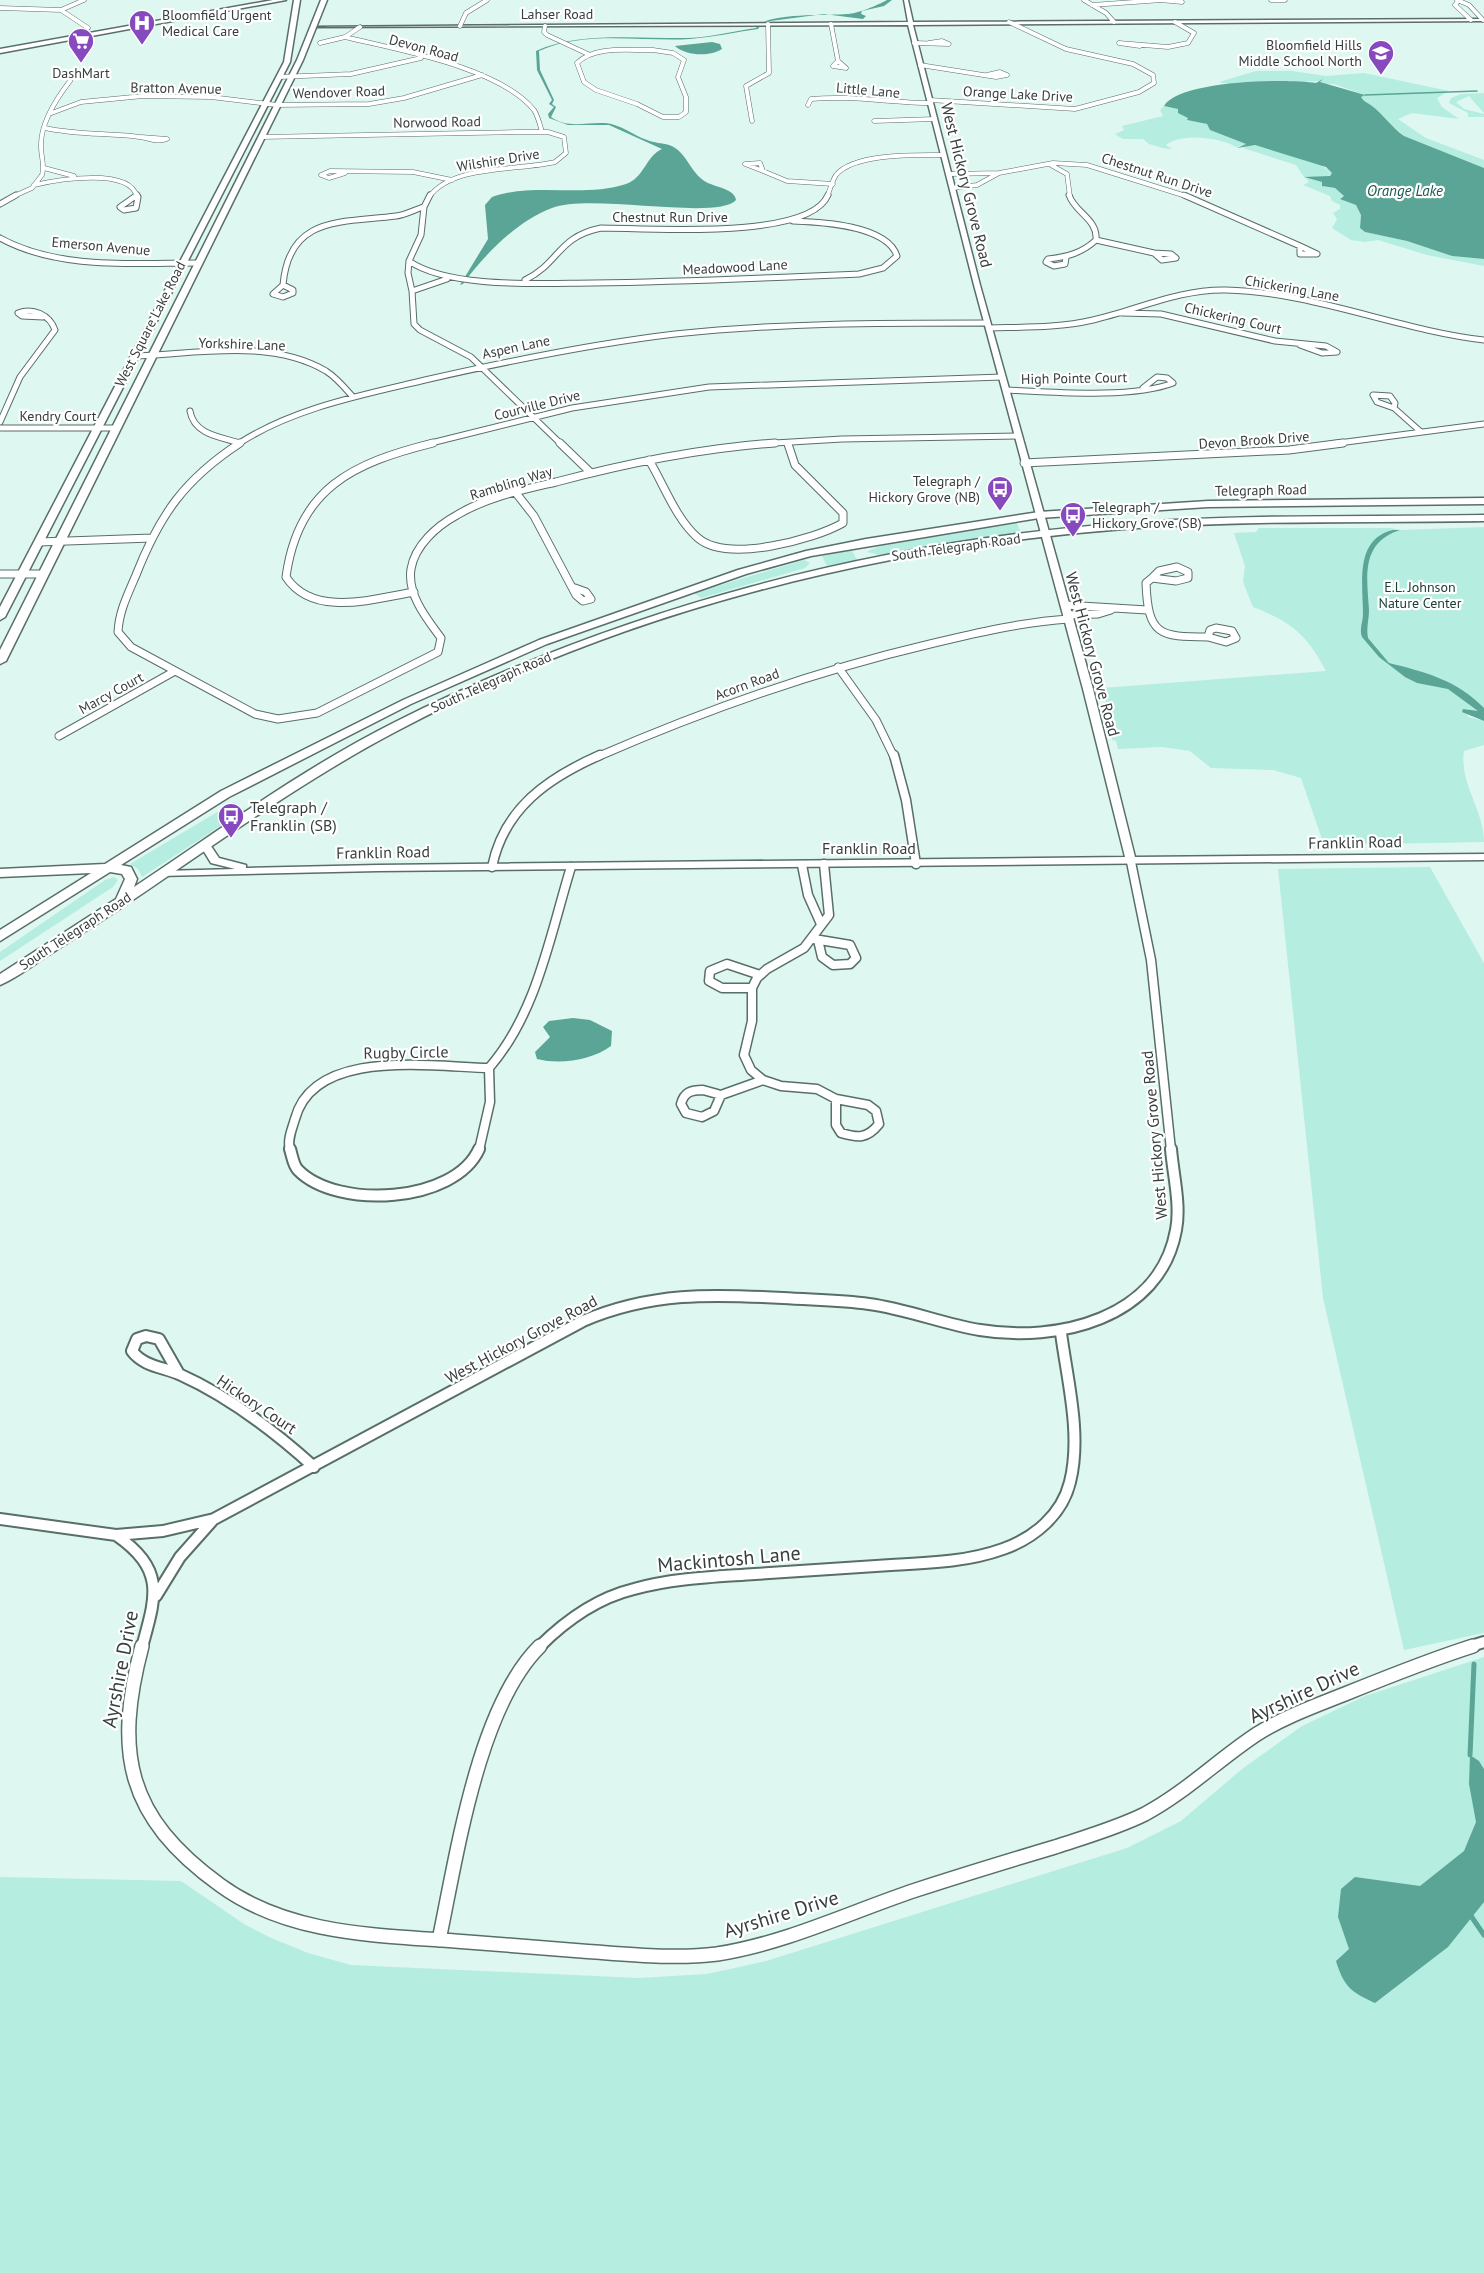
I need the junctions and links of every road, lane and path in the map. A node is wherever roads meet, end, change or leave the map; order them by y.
1 (84, 0) edge
2 (246, 0) edge
3 (259, 0) edge
4 (283, 0) edge
5 (297, 0) edge
6 (324, 0) edge
7 (487, 0) edge
8 (906, 0) edge
9 (1084, 0) edge
10 (1161, 0) edge
11 (1179, 0) edge
12 (1271, 0) edge
13 (1285, 0) edge
14 (1457, 0) edge
15 (1092, 5) junction
16 (0, 8) edge
17 (61, 10) junction
18 (221, 11) junction
19 (176, 13) junction
20 (1471, 20) junction
21 (1484, 20) edge
22 (1009, 22) junction
23 (1113, 22) junction
24 (1175, 22) junction
25 (909, 23) junction
26 (765, 24) junction
27 (831, 24) junction
28 (460, 26) junction
29 (545, 26) junction
30 (554, 26) junction
31 (299, 27) junction
32 (313, 27) junction
33 (360, 27) junction
34 (88, 28) junction
35 (125, 28) junction
36 (345, 37) junction
37 (554, 37) junction
38 (320, 43) dead end
39 (914, 43) junction
40 (929, 43) dead end
41 (0, 44) edge
42 (26, 46) junction
43 (1140, 46) dead end
44 (0, 51) edge
45 (588, 54) junction
46 (421, 58) junction
47 (838, 61) dead end
48 (920, 65) junction
49 (482, 75) junction
50 (987, 75) dead end
51 (279, 77) junction
52 (292, 77) junction
53 (70, 81) dead end
54 (86, 101) junction
55 (930, 101) junction
56 (55, 103) junction
57 (265, 103) junction
58 (277, 105) junction
59 (808, 105) dead end
60 (49, 114) junction
61 (935, 119) junction
62 (752, 120) dead end
63 (867, 120) dead end
64 (45, 128) junction
65 (542, 132) junction
66 (74, 135) junction
67 (141, 137) junction
68 (261, 137) junction
69 (42, 140) junction
70 (944, 157) junction
71 (1045, 163) junction
72 (1097, 167) junction
73 (44, 168) junction
74 (763, 171) dead end
75 (345, 173) dead end
76 (999, 173) junction
77 (950, 174) junction
78 (1067, 174) junction
79 (85, 177) junction
80 (452, 180) junction
81 (833, 184) junction
82 (34, 185) junction
83 (953, 188) junction
84 (138, 197) dead end
85 (0, 204) edge
86 (423, 207) junction
87 (399, 216) junction
88 (827, 216) dead end
89 (410, 218) dead end
90 (417, 220) dead end
91 (793, 220) junction
92 (423, 223) junction
93 (834, 223) junction
94 (1096, 240) junction
95 (2, 241) edge
96 (1300, 246) dead end
97 (1154, 253) dead end
98 (1066, 258) dead end
99 (409, 261) junction
100 (182, 263) junction
101 (198, 263) junction
102 (550, 273) junction
103 (452, 278) junction
104 (570, 282) junction
105 (514, 283) junction
106 (283, 285) dead end
107 (412, 291) junction
108 (1145, 303) junction
109 (1117, 313) junction
110 (1161, 314) junction
111 (43, 317) dead end
112 (988, 325) junction
113 (1484, 340) edge
114 (1300, 345) junction
115 (136, 354) junction
116 (152, 354) junction
117 (482, 366) junction
118 (1002, 377) junction
119 (1143, 388) junction
120 (1006, 390) junction
121 (353, 397) junction
122 (1394, 408) dead end
123 (190, 411) dead end
124 (534, 417) junction
125 (0, 422) edge
126 (1484, 424) edge
127 (0, 428) edge
128 (115, 428) junction
129 (97, 429) junction
130 (1421, 432) junction
131 (1018, 436) junction
132 (240, 442) junction
133 (788, 444) junction
134 (649, 460) junction
135 (1024, 464) junction
136 (591, 473) junction
137 (516, 493) junction
138 (1484, 501) edge
139 (1338, 502) junction
140 (1293, 503) junction
141 (1039, 515) junction
142 (1484, 518) edge
143 (1297, 520) junction
144 (1347, 520) junction
145 (1045, 534) junction
146 (152, 538) junction
147 (40, 539) junction
148 (60, 539) junction
149 (866, 542) junction
150 (810, 553) junction
151 (873, 560) junction
152 (815, 572) junction
153 (0, 574) edge
154 (22, 574) junction
155 (42, 574) junction
156 (1152, 578) junction
157 (575, 588) dead end
158 (414, 592) junction
159 (1147, 610) junction
160 (1067, 613) junction
161 (0, 617) edge
162 (1208, 638) dead end
163 (0, 661) edge
164 (838, 667) junction
165 (175, 671) junction
166 (59, 736) dead end
167 (206, 845) junction
168 (1484, 857) edge
169 (1131, 862) junction
170 (824, 864) junction
171 (916, 864) junction
172 (802, 865) junction
173 (492, 867) junction
174 (571, 867) junction
175 (108, 868) junction
176 (255, 870) junction
177 (0, 873) edge
178 (163, 874) junction
179 (122, 900) junction
180 (821, 924) junction
181 (0, 936) edge
182 (816, 939) junction
183 (760, 975) junction
184 (0, 980) edge
185 (752, 988) junction
186 (489, 1068) junction
187 (763, 1080) junction
188 (721, 1095) dead end
189 (836, 1099) junction
190 (1061, 1333) junction
191 (178, 1374) junction
192 (314, 1467) junction
193 (0, 1519) edge
194 (214, 1519) junction
195 (116, 1535) junction
196 (155, 1598) junction
197 (1484, 1642) edge
198 (440, 1940) junction

1 - 17 street
2 - 19 main road
3 - 18 main road
4 - 18 main road
5 - 31 main road, West Square Lake Road
6 - 32 main road, West Square Lake Road
7 - 28 street
8 - 25 street, West Hickory Grove Road
9 - 15 street
10 - 11 street
10 - 15 street
12 - 13 street
14 - 20 street
14 - 21 street
15 - 23 street
16 - 17 street
17 - 34 street
18 - 35 main road
19 - 34 main road
19 - 35 main road
20 - 21 street, Lahser Road
20 - 24 street, Lahser Road
22 - 23 street, Lahser Road
22 - 25 street, Lahser Road
22 - 55 street, Orange Lake Drive
23 - 24 street, Lahser Road
24 - 43 street
25 - 27 street, Lahser Road
25 - 39 street, West Hickory Grove Road
26 - 27 street, Lahser Road
26 - 30 street, Lahser Road
26 - 62 street
27 - 47 street
28 - 29 street, Lahser Road
28 - 33 street, Lahser Road
29 - 30 street, Lahser Road
29 - 37 street
30 - 37 street
31 - 32 main road
31 - 51 main road, West Square Lake Road
32 - 33 street, Lahser Road
32 - 52 main road, West Square Lake Road
33 - 36 street, Devon Road
34 - 41 main road
34 - 42 main road
35 - 42 main road
36 - 38 street, Devon Road
36 - 46 street, Devon Road
37 - 45 street
39 - 40 street
39 - 48 street, West Hickory Grove Road
42 - 44 main road
45 - 45 street
46 - 49 street, Devon Road
46 - 52 street
48 - 50 street
48 - 55 street, West Hickory Grove Road
49 - 58 street, Wendover Road
49 - 65 street, Devon Road
51 - 52 street
51 - 57 main road, West Square Lake Road
52 - 58 main road, West Square Lake Road
53 - 56 street
54 - 56 street, Bratton Avenue
54 - 57 street, Bratton Avenue
54 - 60 street, Bratton Avenue
55 - 59 street, Little Lane
55 - 61 street, West Hickory Grove Road
56 - 60 street
57 - 58 street, Wendover Road
57 - 100 main road, West Square Lake Road
58 - 68 main road, West Square Lake Road
60 - 64 street
61 - 63 street
61 - 70 street, West Hickory Grove Road
64 - 66 street
64 - 69 street
65 - 68 street, Norwood Road
65 - 80 street, Wilshire Drive
66 - 67 street
66 - 69 street
67 - 67 street
68 - 101 main road, West Square Lake Road
69 - 73 street
70 - 77 street, West Hickory Grove Road
70 - 81 street, Chestnut Run Drive
71 - 72 street, Chestnut Run Drive
71 - 76 street, Chestnut Run Drive
71 - 78 street
72 - 78 street
72 - 96 street, Chestnut Run Drive
73 - 79 street
73 - 82 street
74 - 81 street
75 - 80 street
76 - 77 street, Chestnut Run Drive
76 - 83 street, Chestnut Run Drive
77 - 83 street, West Hickory Grove Road
78 - 94 street
79 - 82 street
79 - 84 street
80 - 86 street, Wilshire Drive
81 - 91 street, Chestnut Run Drive
82 - 85 street
83 - 112 street, West Hickory Grove Road
86 - 87 street
86 - 92 street
87 - 89 street
87 - 106 street
88 - 93 street
90 - 92 street
91 - 93 street, Meadowood Lane
91 - 102 street, Chestnut Run Drive
92 - 99 street
93 - 104 street, Meadowood Lane
94 - 97 street
94 - 98 street
95 - 100 street, Emerson Avenue
99 - 103 street
99 - 107 street
100 - 101 street, Emerson Avenue
100 - 115 main road, West Square Lake Road
101 - 116 main road, West Square Lake Road
102 - 104 street
102 - 105 street, Chestnut Run Drive
103 - 105 street, Meadowood Lane
103 - 107 street
104 - 105 street, Meadowood Lane
107 - 117 street
108 - 109 street, Chickering Lane
108 - 110 street, Chickering Court
108 - 113 street, Chickering Lane
109 - 110 street, Chickering Court
109 - 112 street, Chickering Lane
110 - 114 street, Chickering Court
111 - 125 street
112 - 117 street, Aspen Lane
112 - 118 street, West Hickory Grove Road
114 - 114 street, Chickering Court
115 - 116 street, Yorkshire Lane
115 - 129 main road, West Square Lake Road
116 - 121 street, Yorkshire Lane
116 - 128 main road, West Square Lake Road
117 - 121 street, Aspen Lane
117 - 124 street
118 - 120 street, West Hickory Grove Road
118 - 124 street, Courville Drive
119 - 119 street, High Pointe Court
119 - 120 street, High Pointe Court
120 - 131 street, West Hickory Grove Road
121 - 132 street, Aspen Lane
122 - 130 street
123 - 132 street
124 - 136 street
124 - 158 street, Courville Drive
126 - 130 street, Devon Brook Drive
127 - 129 street, Kendry Court
128 - 129 street, Kendry Court
128 - 148 main road, West Square Lake Road
129 - 147 main road, West Square Lake Road
130 - 135 street, Devon Brook Drive
131 - 133 street, Rambling Way
131 - 135 street, West Hickory Grove Road
132 - 146 street, Aspen Lane
133 - 134 street, Rambling Way
133 - 134 street
134 - 136 street, Rambling Way
135 - 141 street, West Hickory Grove Road
136 - 137 street, Rambling Way
137 - 157 street
137 - 158 street, Rambling Way
138 - 139 main road, Telegraph Road
139 - 140 main road, Telegraph Road
139 - 144 main road
140 - 141 main road, Telegraph Road
140 - 143 main road
141 - 145 street, West Hickory Grove Road
141 - 149 main road, South Telegraph Road
142 - 144 main road, Telegraph Road
143 - 144 main road, Telegraph Road
143 - 145 main road, Telegraph Road
145 - 151 main road, South Telegraph Road
145 - 160 street, West Hickory Grove Road
146 - 148 street
146 - 165 street, Rambling Way
147 - 148 street
147 - 154 main road, West Square Lake Road
148 - 155 main road, West Square Lake Road
149 - 150 main road, South Telegraph Road
149 - 151 main road
150 - 152 main road
150 - 175 main road, South Telegraph Road
151 - 152 main road, South Telegraph Road
152 - 167 main road, South Telegraph Road
153 - 154 street
154 - 155 street
154 - 161 main road, West Square Lake Road
155 - 163 main road, West Square Lake Road
156 - 156 street
156 - 159 street
158 - 165 street, Rambling Way
159 - 160 street, Acorn Road
159 - 162 street
160 - 164 street, Acorn Road
160 - 169 street, West Hickory Grove Road
164 - 171 street
164 - 173 street, Acorn Road
165 - 166 street, Marcy Court
167 - 176 street, Franklin Road
167 - 178 main road, South Telegraph Road
168 - 169 street, Franklin Road
169 - 171 street, Franklin Road
169 - 190 street, West Hickory Grove Road
170 - 171 street, Franklin Road
170 - 172 street, Franklin Road
170 - 180 street
172 - 174 street, Franklin Road
172 - 180 street
173 - 174 street, Franklin Road
173 - 176 street, Franklin Road
174 - 186 street
175 - 177 main road
175 - 179 main road
175 - 181 main road, South Telegraph Road
176 - 178 street, Franklin Road
178 - 179 main road, South Telegraph Road
179 - 184 main road, South Telegraph Road
180 - 182 street
182 - 182 street
182 - 183 street
183 - 185 street
183 - 185 street
185 - 187 street
186 - 186 street, Rugby Circle
187 - 188 street
187 - 189 street
189 - 189 street
190 - 192 street, West Hickory Grove Road
190 - 198 street, Mackintosh Lane
191 - 191 street, Hickory Court
191 - 192 street, Hickory Court
192 - 194 street, West Hickory Grove Road
193 - 195 street, West Hickory Grove Road
194 - 195 street, West Hickory Grove Road
194 - 196 street, Ayrshire Drive
195 - 196 street, Ayrshire Drive
196 - 198 street, Ayrshire Drive
197 - 198 street, Ayrshire Drive

